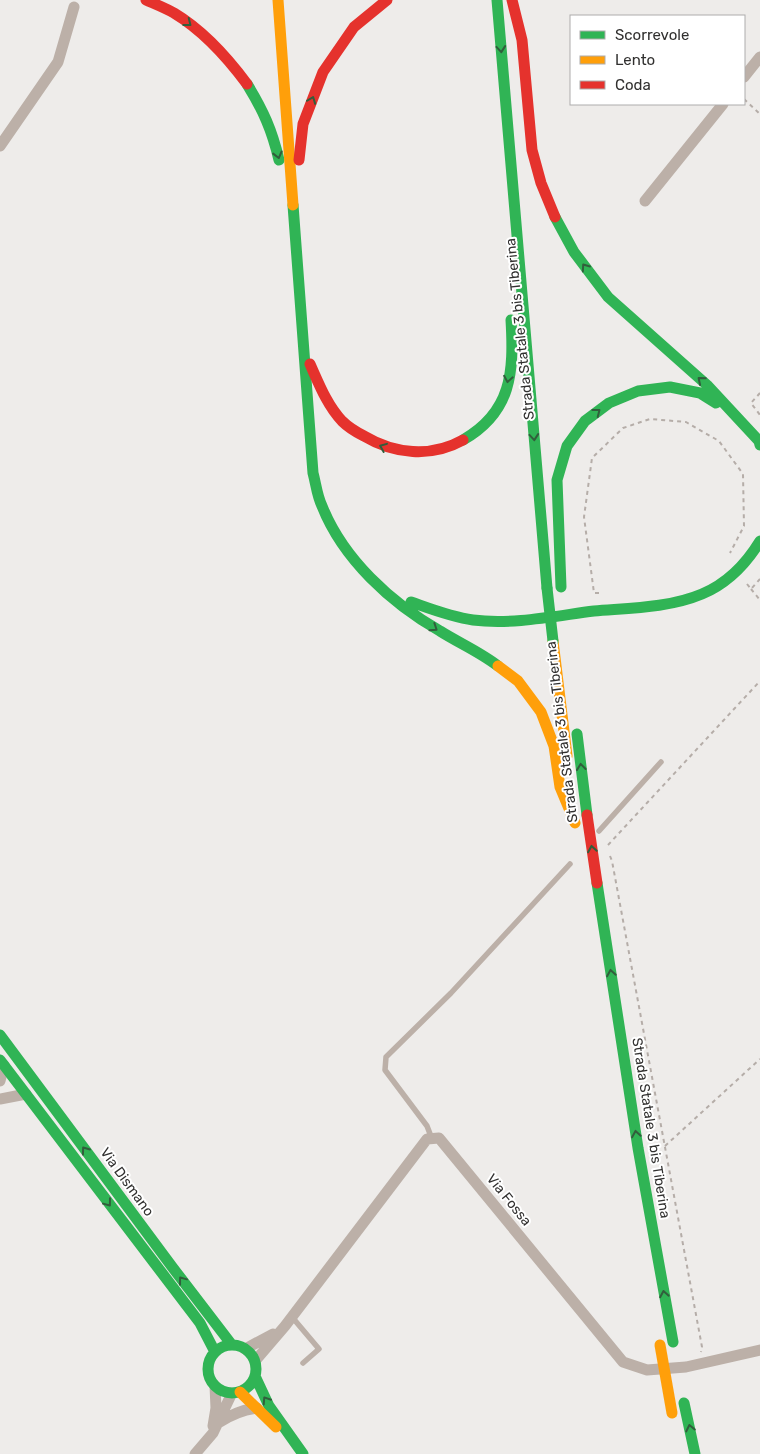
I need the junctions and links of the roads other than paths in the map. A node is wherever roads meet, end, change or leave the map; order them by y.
1 (146, 0) edge
2 (278, 0) edge
3 (387, 0) edge
4 (497, 0) edge
5 (511, 0) edge
6 (74, 7) dead end
7 (760, 57) edge
8 (745, 76) edge
9 (721, 105) edge
10 (0, 146) edge
11 (513, 191) junction
12 (645, 201) dead end
13 (293, 217) junction
14 (508, 258) dead end
15 (510, 311) dead end
16 (303, 347) junction
17 (736, 414) junction
18 (544, 418) dead end
19 (760, 445) edge
20 (549, 468) dead end
21 (760, 541) edge
22 (382, 588) junction
23 (562, 596) junction
24 (565, 630) dead end
25 (576, 727) dead end
26 (661, 762) dead end
27 (599, 831) road end
28 (570, 864) dead end
29 (0, 1034) edge
30 (2, 1063) edge
31 (0, 1081) edge
32 (26, 1094) junction
33 (0, 1099) edge
34 (432, 1139) junction
35 (289, 1321) junction
36 (659, 1340) dead end
37 (232, 1345) junction
38 (245, 1349) junction
39 (760, 1350) edge
40 (215, 1352) junction
41 (255, 1361) junction
42 (303, 1363) dead end
43 (255, 1376) junction
44 (679, 1376) dead end
45 (215, 1386) junction
46 (236, 1392) junction
47 (683, 1398) dead end
48 (257, 1408) junction
49 (673, 1417) dead end
50 (215, 1429) junction
51 (302, 1452) edge
52 (195, 1454) edge
53 (695, 1454) edge

1 -> 13 main road
2 - 13 main road
13 -> 3 main road
4 -> 11 main road, Strada Statale 3 bis Tiberina
17 -> 5 main road
5 - 18 main road, Strada Statale 3 bis Tiberina
6 - 10 street
7 - 8 street
9 - 12 street
11 - 14 main road
11 - 22 main road, Strada Statale 3 bis Tiberina, bridge
13 - 16 main road
15 -> 16 main road
16 - 22 main road
17 - 19 main road
23 -> 17 main road
20 - 23 main road, Strada Statale 3 bis Tiberina
21 - 22 main road
23 - 24 main road, Strada Statale 3 bis Tiberina
44 -> 25 main road, Strada Statale 3 bis Tiberina, bridge
26 - 27 lane
28 - 34 lane
37 -> 29 main road, Via Dismano
30 - 31 street
30 - 32 main road, Via Dismano
32 - 33 street
32 -> 40 main road, Via Dismano
34 - 35 street
34 - 39 street, Via Fossa
35 - 38 street
35 - 41 street
35 - 42 lane
36 - 49 main road, bridge
37 - 38 main road
37 - 40 main road
38 - 41 main road
40 - 45 main road
41 - 43 main road
43 - 46 main road
51 -> 43 main road
45 - 46 main road
45 - 50 street
46 - 48 main road
46 - 50 street
53 -> 47 main road
48 - 50 street
48 - 51 main road
50 - 52 street

